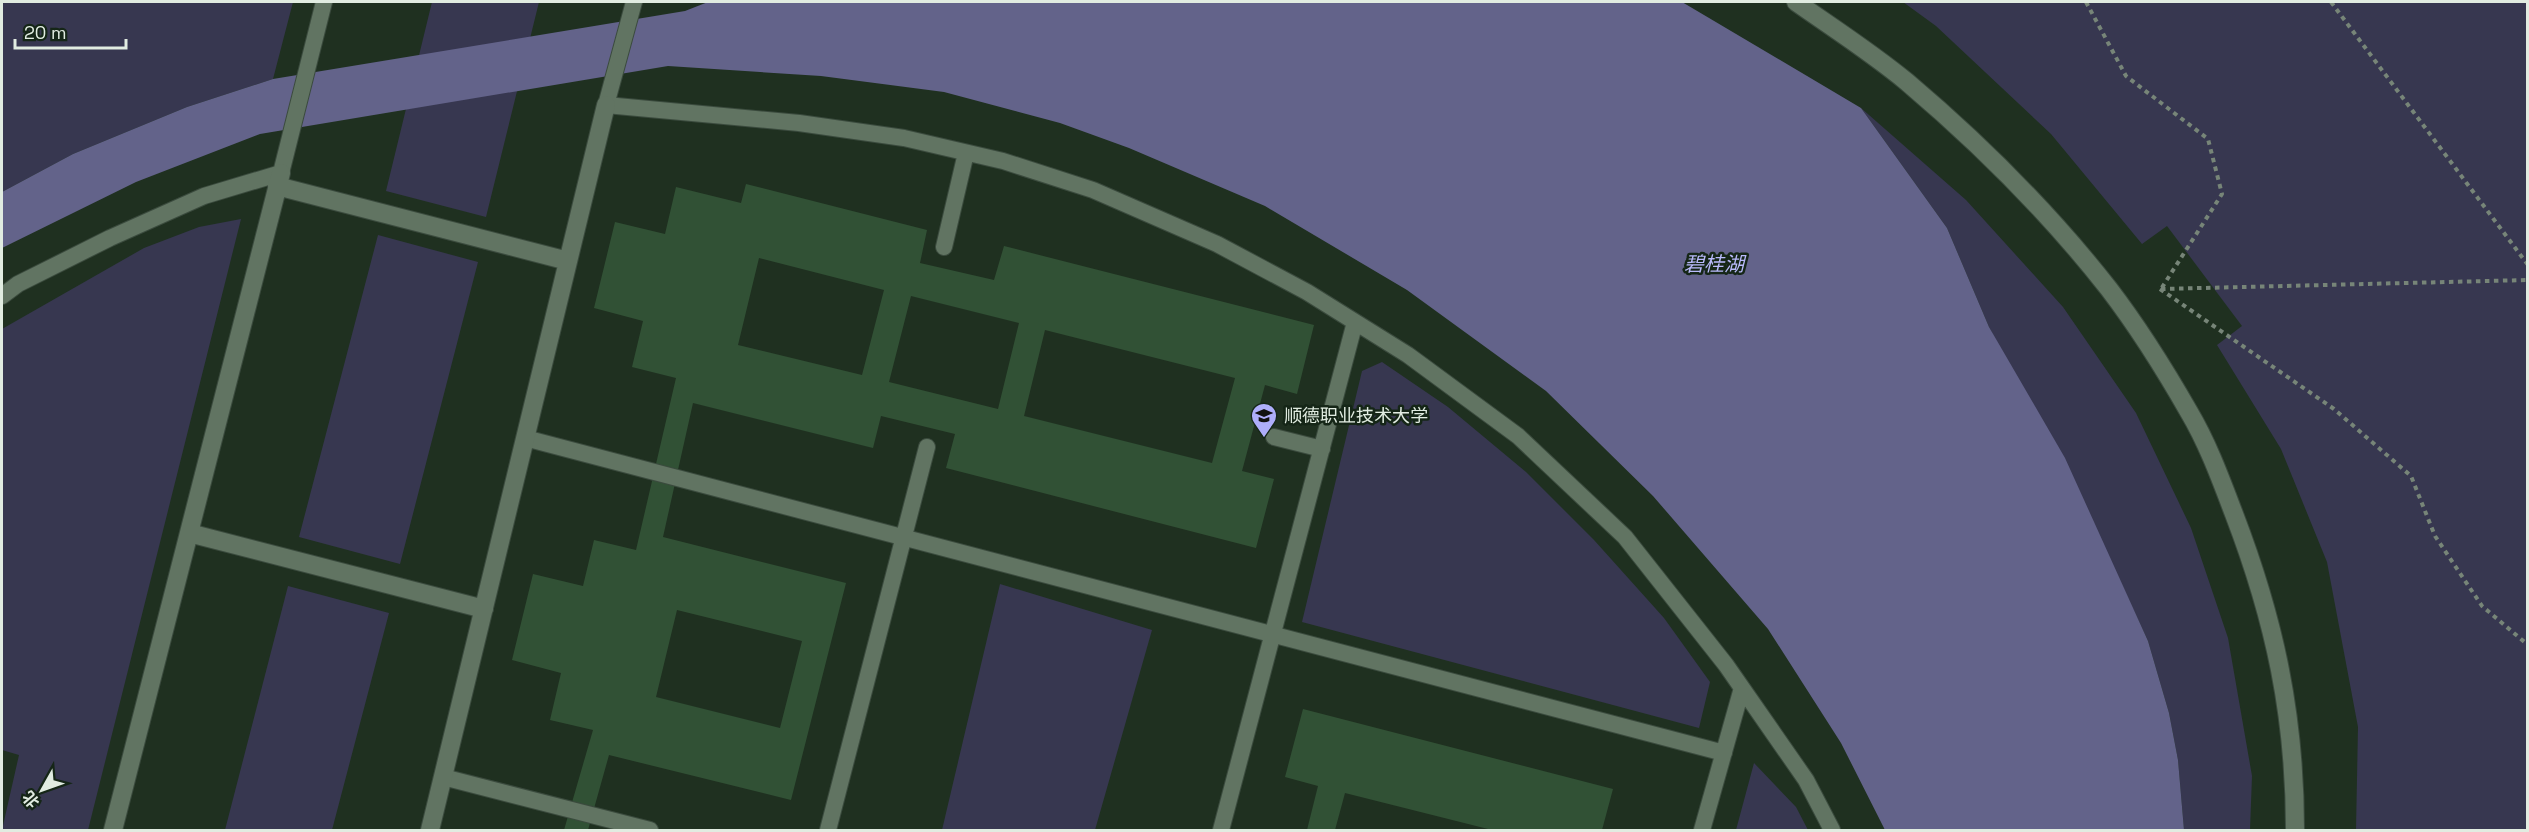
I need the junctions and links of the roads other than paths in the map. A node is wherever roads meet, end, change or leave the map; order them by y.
1 (324, 2) edge
2 (634, 2) edge
3 (1796, 2) edge
4 (606, 105) junction
5 (966, 153) junction
6 (279, 179) junction
7 (944, 247) dead end
8 (568, 261) junction
9 (2, 296) edge
10 (1355, 322) junction
11 (1274, 437) dead end
12 (525, 438) junction
13 (927, 447) dead end
14 (1322, 449) junction
15 (189, 533) junction
16 (904, 539) junction
17 (484, 609) junction
18 (1273, 635) junction
19 (1742, 688) junction
20 (1724, 753) junction
21 (443, 777) junction
22 (113, 831) edge
23 (430, 831) edge
24 (650, 831) edge
25 (828, 831) edge
26 (1221, 831) edge
27 (1702, 831) edge
28 (1832, 831) edge
29 (2295, 831) edge

1 - 6 lane
2 - 4 lane
3 - 29 street
4 - 5 lane
4 - 8 street
5 - 7 lane
5 - 10 lane
6 - 8 street
6 - 9 lane
6 - 15 street
8 - 12 street
10 - 14 lane
10 - 19 lane
11 - 14 lane
12 - 16 lane
12 - 17 street
13 - 16 lane
14 - 18 lane
15 - 17 street
15 - 22 street
16 - 18 lane
16 - 25 lane
17 - 21 street
18 - 20 lane
18 - 26 lane
19 - 20 lane
19 - 28 lane
20 - 27 lane
21 - 23 street
21 - 24 lane

